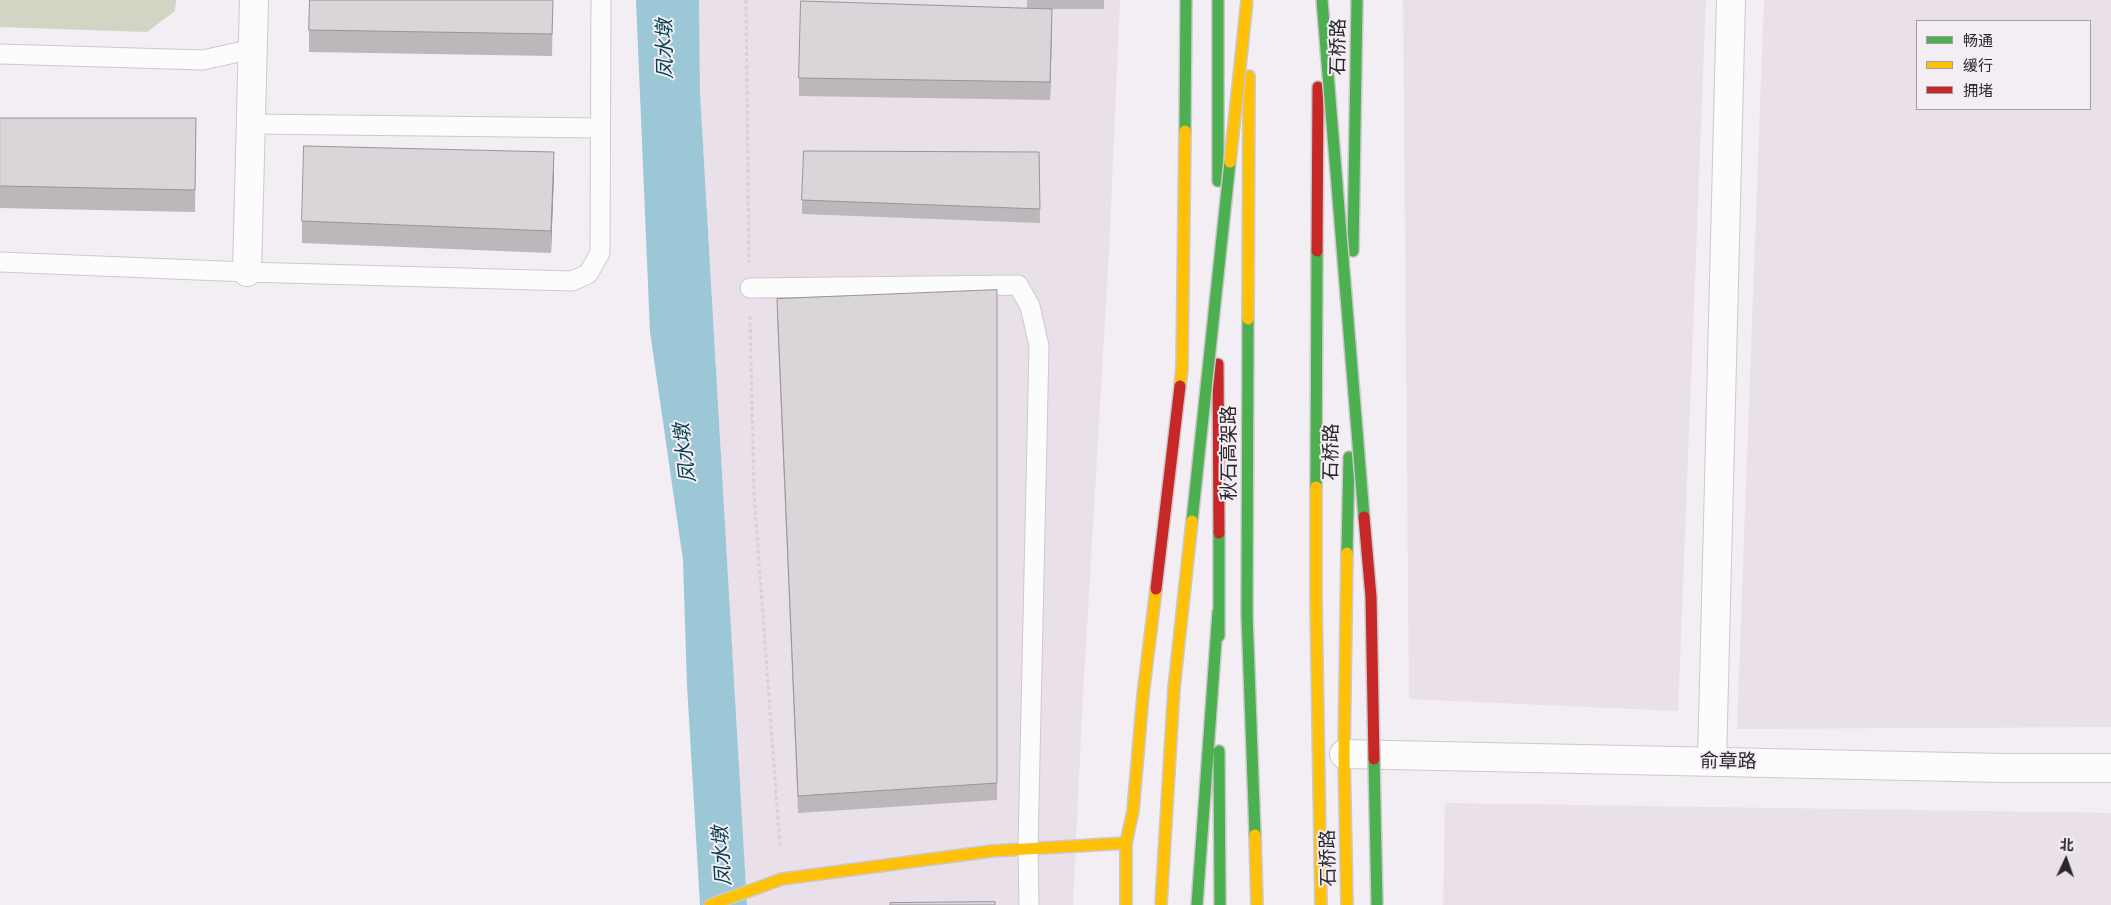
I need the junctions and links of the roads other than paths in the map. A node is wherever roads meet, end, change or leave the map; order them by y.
1 (254, 0) edge
2 (601, 0) edge
3 (1186, 0) edge
4 (1218, 0) edge
5 (1248, 0) edge
6 (1320, 0) edge
7 (1357, 0) edge
8 (1731, 0) edge
9 (252, 49) junction
10 (0, 54) edge
11 (250, 124) junction
12 (600, 128) junction
13 (0, 262) edge
14 (247, 272) junction
15 (750, 288) road end
16 (1218, 612) junction
17 (1344, 754) junction
18 (1712, 762) junction
19 (2111, 768) edge
20 (1126, 843) junction
21 (1028, 848) junction
22 (710, 905) edge
23 (1029, 905) edge
24 (1126, 905) edge
25 (1161, 905) edge
26 (1197, 905) edge
27 (1220, 905) edge
28 (1257, 905) edge
29 (1321, 905) edge
30 (1347, 905) edge
31 (1377, 905) edge

1 - 9 street
2 - 12 lane
3 - 20 main road
4 - 16 main road
5 - 25 main road, bridge
5 - 28 main road, 秋石高架路, bridge
6 - 29 main road
6 - 31 main road, bridge
7 - 17 main road, 石桥路
8 - 18 street
9 - 10 lane
9 - 11 street
11 - 12 lane
11 - 14 street
12 - 14 lane
13 - 14 lane
15 - 21 lane
16 - 26 main road
16 - 27 main road
17 - 18 street, 俞章路
17 - 30 main road, 石桥路
18 - 19 street, 俞章路
20 - 21 main road
20 - 24 main road
21 - 22 main road
21 - 23 lane

